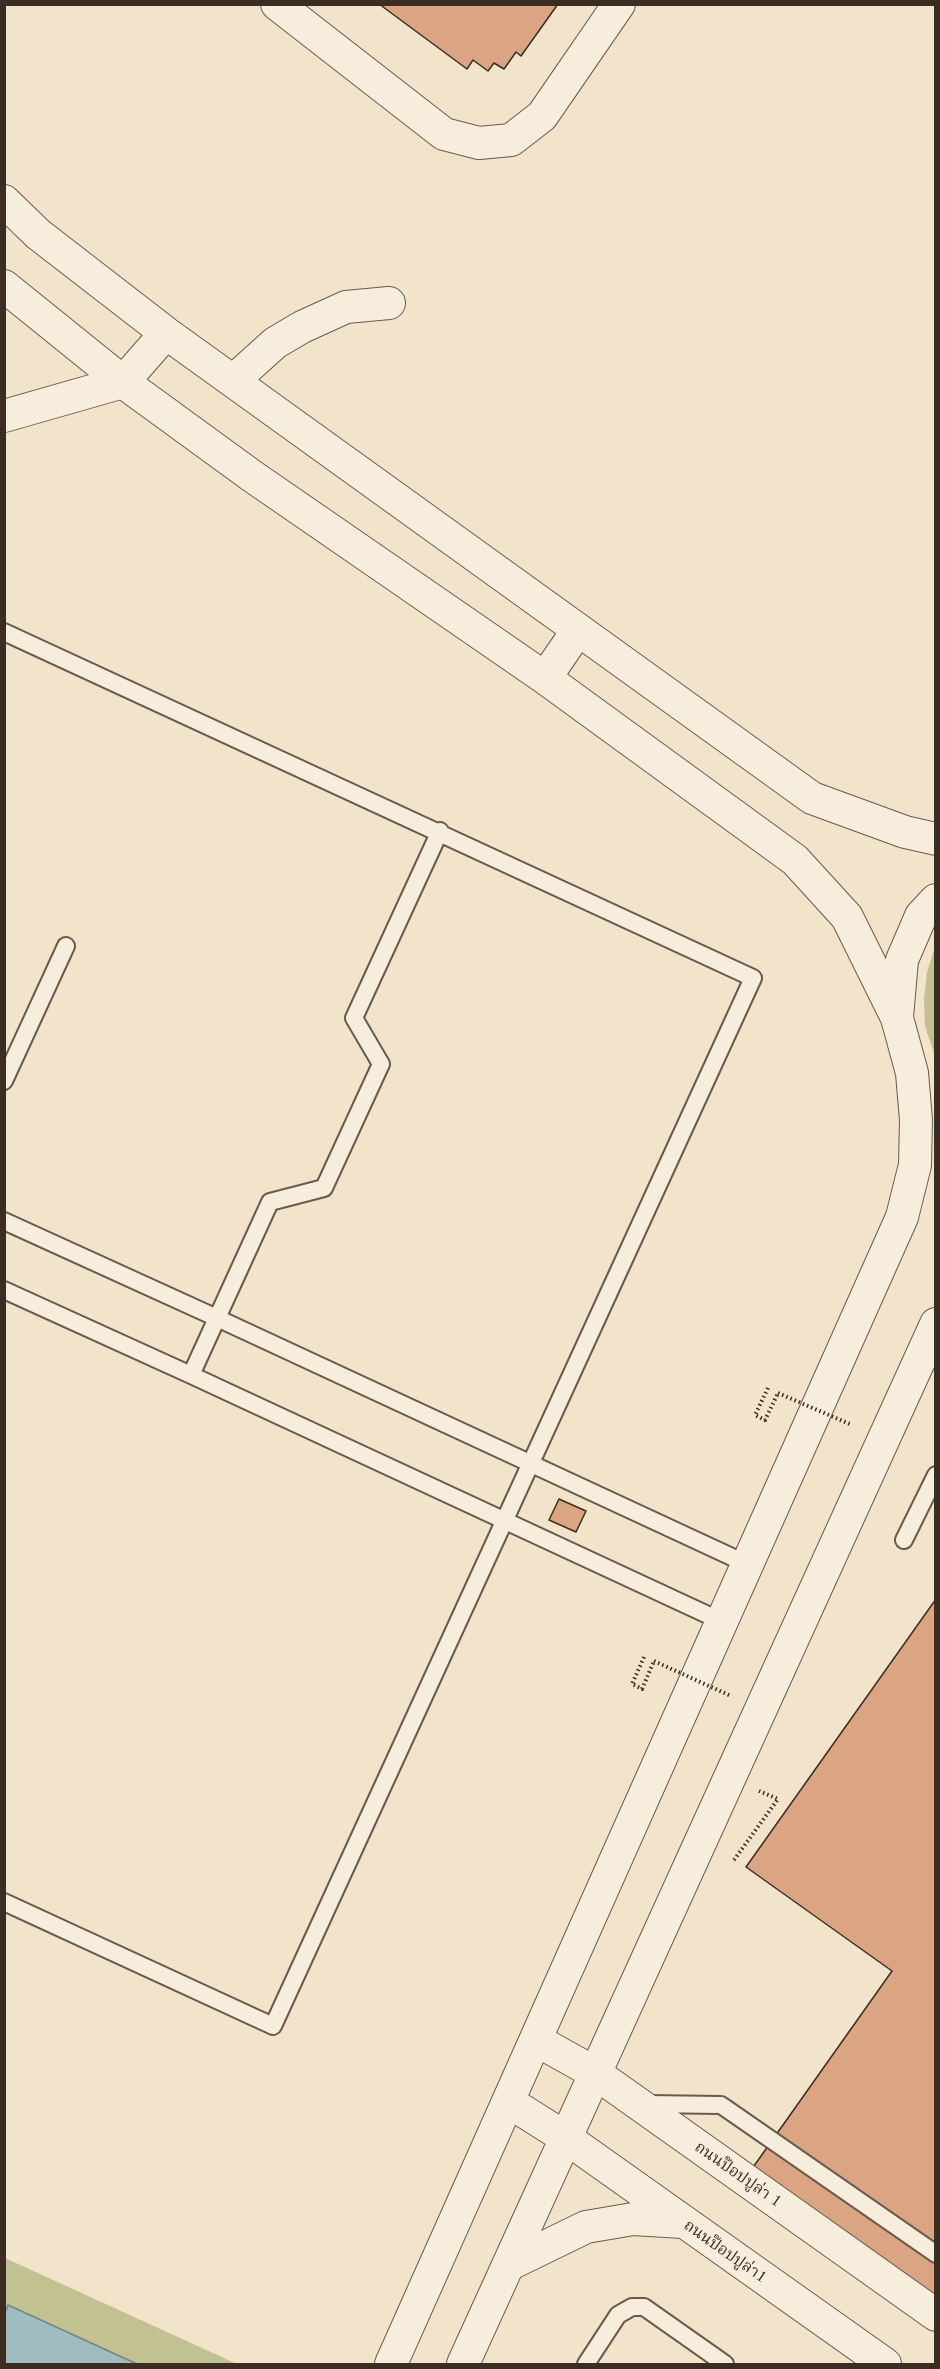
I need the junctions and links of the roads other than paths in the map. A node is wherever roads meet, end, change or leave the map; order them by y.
1 (277, 4) edge
2 (619, 4) edge
3 (4, 201) edge
4 (4, 286) edge
5 (389, 303) dead end
6 (166, 333) junction
7 (233, 381) junction
8 (123, 382) junction
9 (4, 416) edge
10 (583, 623) junction
11 (4, 632) edge
12 (545, 678) junction
13 (440, 831) junction
14 (936, 839) edge
15 (936, 900) edge
16 (66, 946) dead end
17 (897, 1018) junction
18 (912, 1073) junction
19 (4, 1081) edge
20 (936, 1105) edge
21 (4, 1221) edge
22 (4, 1290) edge
23 (217, 1318) junction
24 (936, 1324) edge
25 (191, 1375) junction
26 (530, 1464) junction
27 (936, 1475) edge
28 (504, 1521) junction
29 (904, 1540) dead end
30 (747, 1564) junction
31 (723, 1622) junction
32 (4, 1902) edge
33 (536, 2040) junction
34 (595, 2073) junction
35 (509, 2102) junction
36 (639, 2104) junction
37 (566, 2138) junction
38 (684, 2223) junction
39 (936, 2254) edge
40 (508, 2265) junction
41 (936, 2315) edge
42 (391, 2364) edge
43 (463, 2364) edge
44 (586, 2364) edge
45 (726, 2364) edge
46 (885, 2364) edge

1 - 2 street
3 - 6 street
4 - 8 street
5 - 7 street
6 - 7 street
6 - 8 street
7 - 10 street
8 - 9 street
8 - 12 street
10 - 12 street
10 - 14 street
11 - 13 lane
12 - 17 street
13 - 23 lane
13 - 26 lane
15 - 17 street
16 - 19 lane
17 - 18 street
18 - 20 street
18 - 30 street
21 - 23 lane
22 - 25 lane
23 - 25 lane
23 - 26 lane
24 - 34 street
25 - 28 lane
26 - 28 lane
26 - 30 lane
27 - 29 lane
28 - 31 lane
28 - 32 lane
30 - 31 street
31 - 33 street
33 - 34 street, ถนนป๊อปปูล่า 1
33 - 35 street
34 - 36 street, ถนนป๊อปปูล่า 1
34 - 37 street
35 - 37 street, ถนนป๊อปปูล่า1
35 - 42 street
36 - 39 lane
36 - 41 street, ถนนป๊อปปูล่า 1
37 - 38 street, ถนนป๊อปปูล่า1
37 - 40 street
38 - 40 street
38 - 46 street, ถนนป๊อปปูล่า1
40 - 43 street
44 - 45 lane

